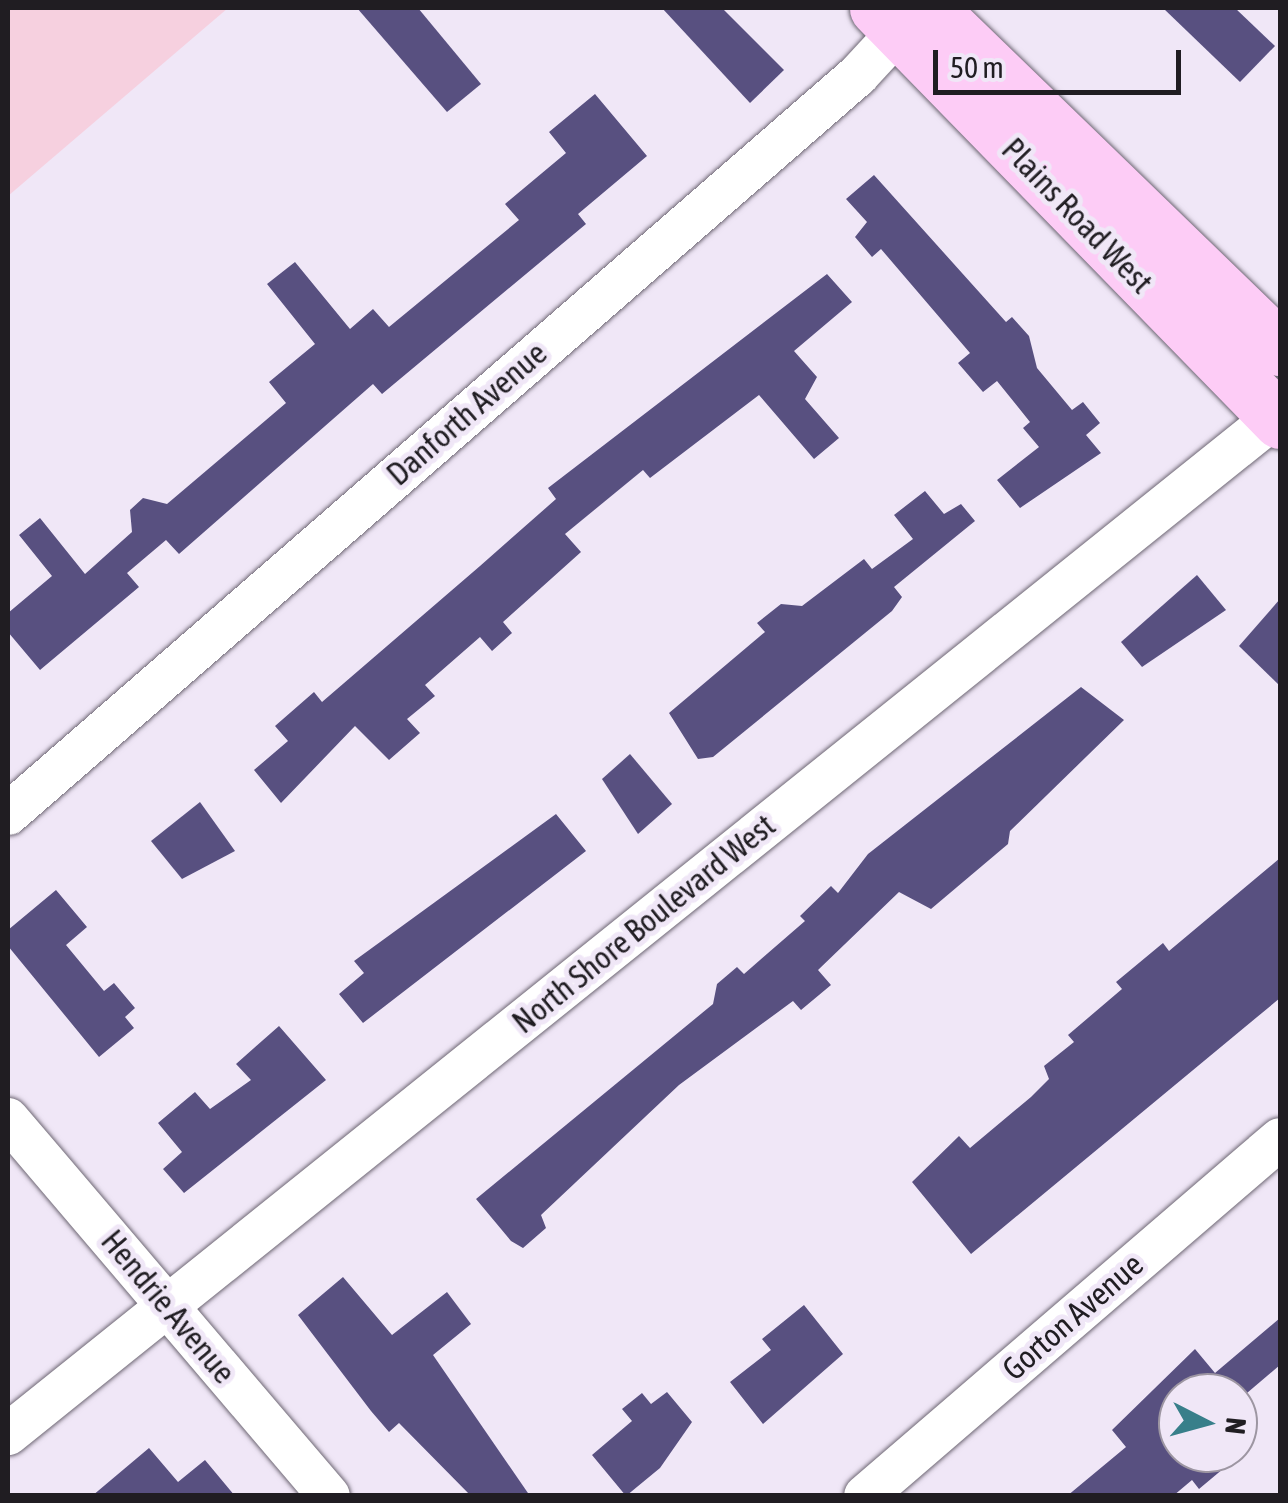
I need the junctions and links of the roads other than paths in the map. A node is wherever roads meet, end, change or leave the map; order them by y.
1 (906, 13) edge
2 (1280, 348) edge
3 (1279, 417) edge
4 (8, 814) edge
5 (8, 1118) edge
6 (1280, 1140) edge
7 (170, 1308) junction
8 (8, 1434) edge
9 (329, 1496) edge
10 (864, 1496) edge

1 - 2 main road, Plains Road West
1 - 3 main road, Plains Road West
1 - 4 street, Danforth Avenue
3 - 7 street, North Shore Boulevard West
5 - 7 street, Hendrie Avenue
6 - 10 street, Gorton Avenue
7 - 8 street, North Shore Boulevard West
7 - 9 street, Hendrie Avenue

